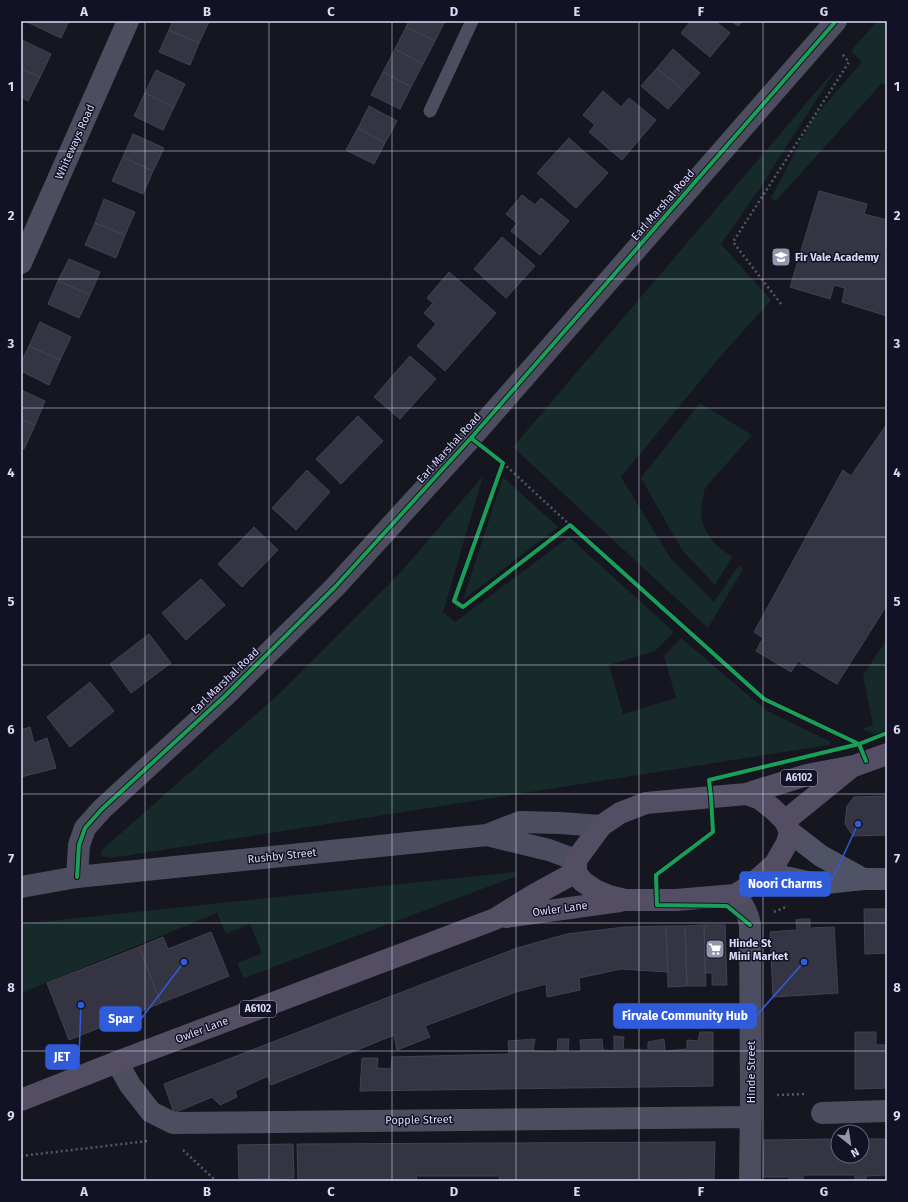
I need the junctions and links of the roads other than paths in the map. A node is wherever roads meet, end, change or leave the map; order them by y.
1 (128, 21) edge
2 (472, 21) edge
3 (830, 27) edge
4 (430, 111) dead end
5 (21, 263) edge
6 (887, 754) edge
7 (854, 766) junction
8 (746, 794) junction
9 (601, 826) junction
10 (787, 826) junction
11 (487, 835) junction
12 (576, 866) junction
13 (766, 873) junction
14 (76, 877) junction
15 (864, 879) junction
16 (887, 879) edge
17 (21, 887) edge
18 (735, 895) junction
19 (625, 900) junction
20 (495, 919) junction
21 (117, 1062) junction
22 (21, 1100) edge
23 (887, 1111) edge
24 (822, 1112) road end
25 (751, 1117) junction
26 (750, 1181) edge

1 - 5 street, Whiteways Road
2 - 4 lane
3 - 14 street, Earl Marshal Road
6 - 7 main road, A6102
7 - 8 main road, A6102
7 - 10 main road, A6102
8 - 9 main road
8 - 10 main road
9 - 11 street, Rushby Street
9 - 12 main road
10 - 13 main road
10 - 15 street
11 - 12 street, Rushby Street
11 - 14 street, Rushby Street
12 - 19 main road
12 - 20 main road, Owler Lane / A6102
13 - 15 street
13 - 18 main road
14 - 17 street
15 - 16 street
18 - 19 main road
18 - 25 street, Hinde Street
19 - 20 main road, Owler Lane / A6102
20 - 21 main road, Owler Lane / A6102
21 - 22 main road, Owler Lane / A6102
21 - 25 street, Popple Street
23 - 24 street
25 - 26 street, Hinde Street

